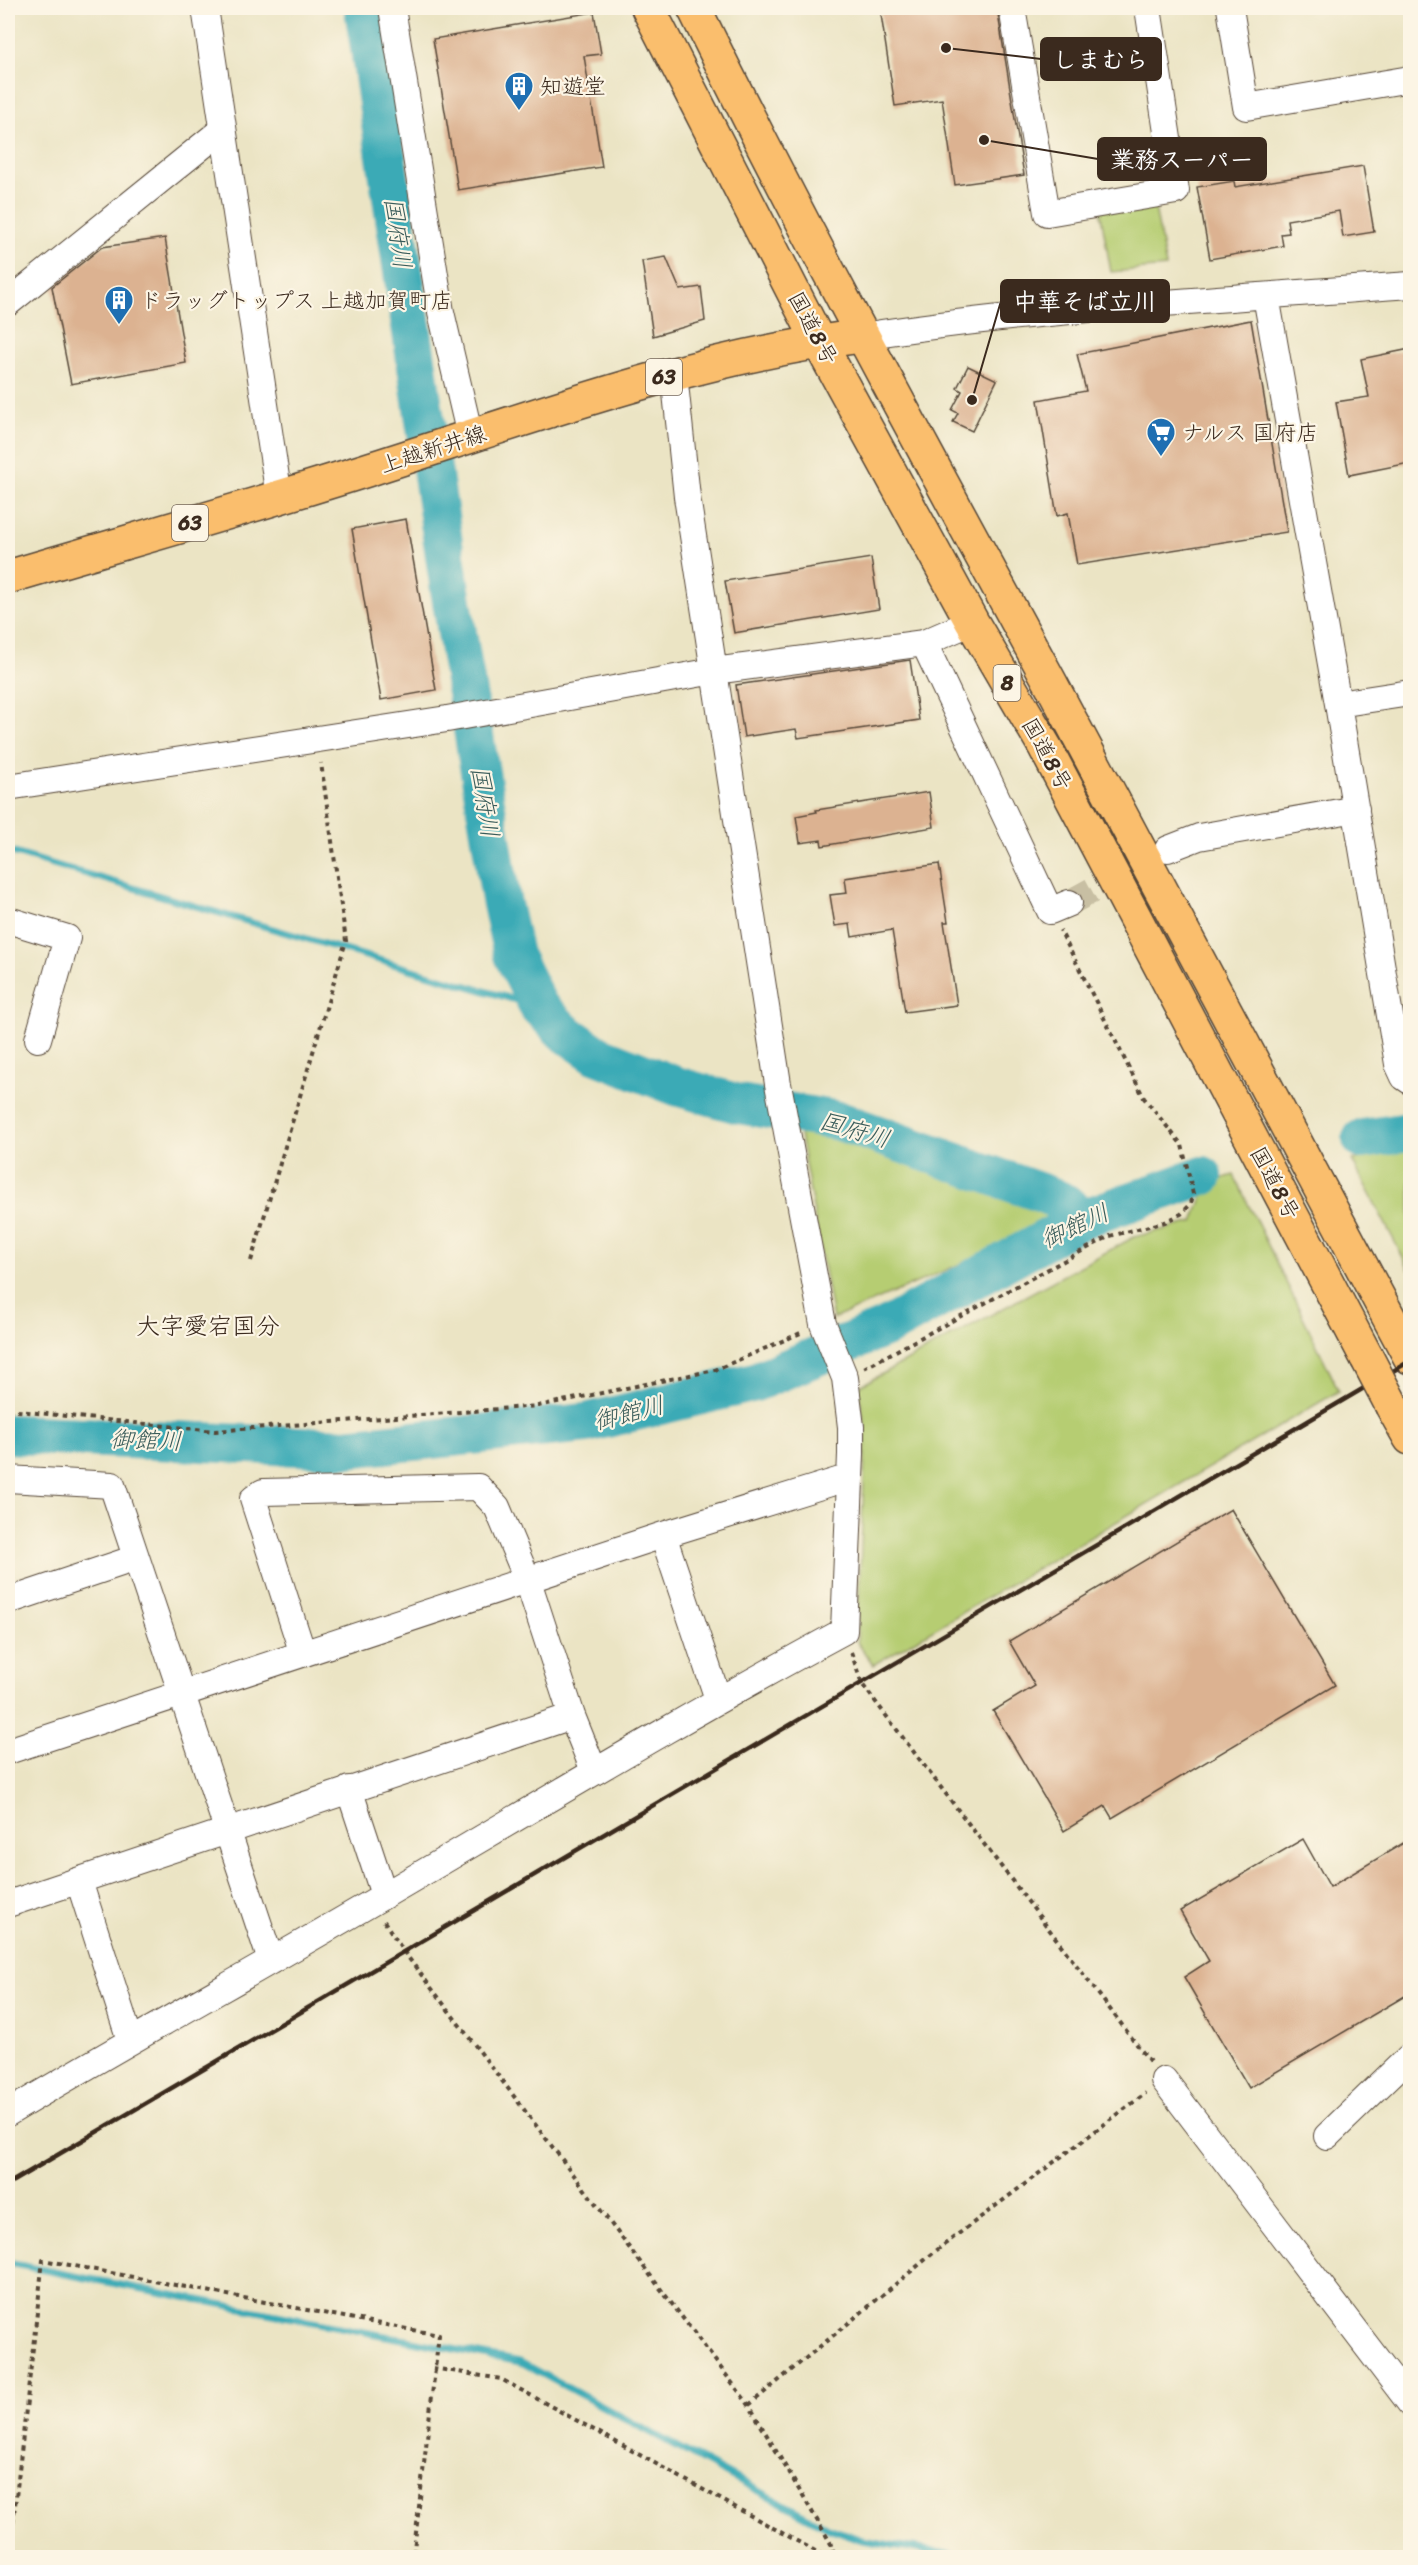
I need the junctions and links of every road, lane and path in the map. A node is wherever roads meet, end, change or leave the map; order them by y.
1 (205, 8) edge
2 (392, 8) edge
3 (648, 8) edge
4 (694, 8) edge
5 (1012, 8) edge
6 (1148, 8) edge
7 (1230, 8) edge
8 (1410, 79) edge
9 (224, 129) junction
10 (1410, 285) edge
11 (1266, 296) junction
12 (8, 303) edge
13 (862, 336) junction
14 (819, 342) junction
15 (674, 374) junction
16 (470, 436) junction
17 (279, 497) junction
18 (8, 577) edge
19 (972, 622) junction
20 (924, 643) junction
21 (714, 671) junction
22 (1410, 693) edge
23 (1338, 704) junction
24 (317, 738) junction
25 (8, 787) edge
26 (1356, 809) junction
27 (1168, 849) tunnel mouth
28 (1060, 907) joint
29 (8, 920) edge
30 (38, 1039) dead end
31 (1410, 1081) edge
32 (251, 1261) dead end
33 (823, 1324) junction
34 (1405, 1347) edge
35 (845, 1378) junction
36 (8, 1410) edge
37 (1410, 1438) edge
38 (850, 1477) junction
39 (8, 1479) edge
40 (663, 1535) junction
41 (136, 1558) junction
42 (528, 1581) junction
43 (8, 1601) edge
44 (844, 1631) junction
45 (303, 1654) junction
46 (181, 1693) junction
47 (718, 1699) junction
48 (572, 1716) junction
49 (8, 1751) edge
50 (594, 1771) junction
51 (349, 1789) junction
52 (226, 1830) junction
53 (79, 1881) junction
54 (379, 1899) junction
55 (8, 1904) edge
56 (271, 1961) junction
57 (130, 2040) junction
58 (1410, 2056) edge
59 (1164, 2080) junction
60 (8, 2113) edge
61 (1327, 2136) dead end
62 (434, 2368) junction
63 (1410, 2403) edge
64 (749, 2405) junction
65 (9, 2558) edge
66 (412, 2558) edge
67 (828, 2558) edge
68 (835, 2558) edge

1 - 9 street
2 - 16 street
3 - 14 main road, 国道8号 / 8
4 - 13 main road, 国道8号 / 8
5 - 6 street
7 - 8 street
9 - 12 street
9 - 17 street
10 - 11 street
11 - 13 street
11 - 23 street
13 - 14 main road, 上越新井線 / 63
13 - 34 main road, 国道8号 / 8
14 - 15 main road, 上越新井線 / 63
14 - 19 main road, 国道8号 / 8
15 - 16 main road, 上越新井線 / 63
15 - 21 street
16 - 17 main road, 上越新井線 / 63
17 - 18 main road, 上越新井線 / 63
19 - 20 street
19 - 37 main road, 国道8号 / 8, bridge
20 - 21 street
20 - 28 street
21 - 24 street
21 - 33 street
22 - 23 street
23 - 26 street
24 - 25 street
24 - 32 path
26 - 27 street
26 - 31 street
28 - 35 path
29 - 30 street
33 - 35 street
33 - 36 path
35 - 38 street
38 - 40 street
38 - 44 street
39 - 41 street
40 - 42 street
40 - 47 street
41 - 43 street
41 - 46 street
42 - 45 street
42 - 45 street
42 - 48 street
44 - 47 street
44 - 59 path
45 - 46 street
46 - 49 street
46 - 52 street
47 - 50 street
48 - 50 street
48 - 51 street
50 - 54 street
51 - 52 street
51 - 54 street
52 - 53 street
52 - 56 street
53 - 55 street
53 - 57 street
54 - 56 street
54 - 64 path
56 - 57 street
57 - 60 street
58 - 61 street
59 - 63 street
59 - 64 path
62 - 65 path
62 - 66 path
62 - 67 path
64 - 68 path

